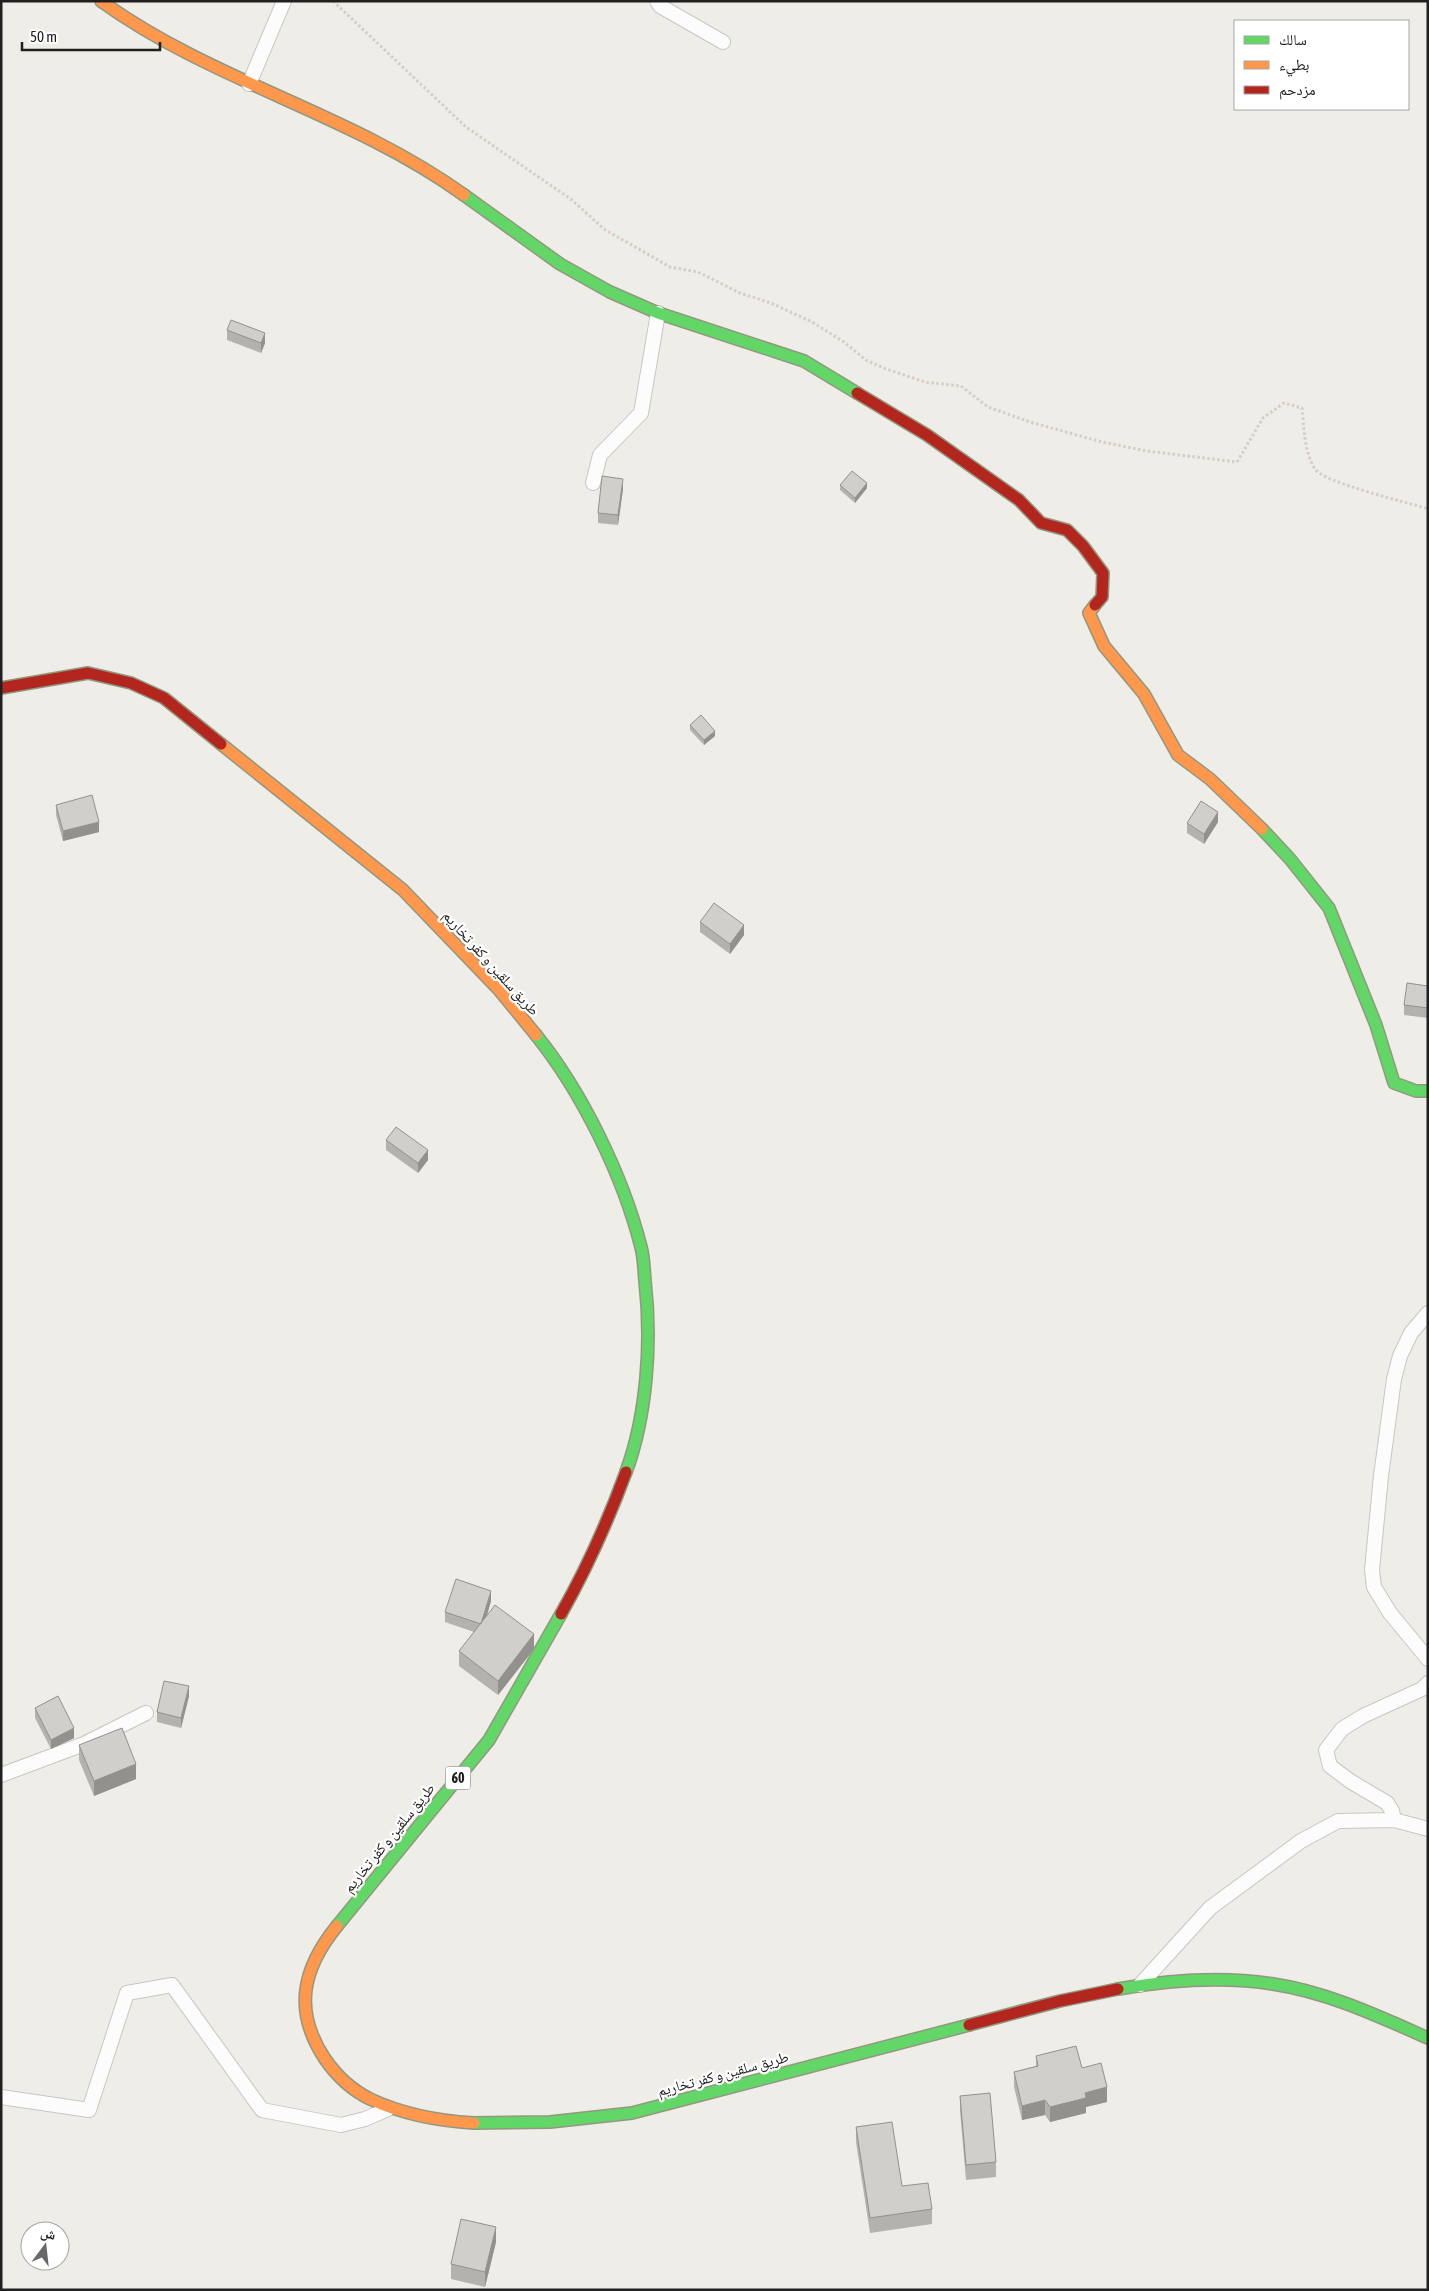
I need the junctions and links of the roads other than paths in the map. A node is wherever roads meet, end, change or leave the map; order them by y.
1 (101, 1) edge
2 (284, 1) edge
3 (656, 1) edge
4 (723, 42) dead end
5 (250, 84) junction
6 (658, 313) junction
7 (593, 483) dead end
8 (1, 688) edge
9 (1428, 1092) edge
10 (1428, 1313) edge
11 (1428, 1659) edge
12 (1428, 1683) edge
13 (146, 1713) dead end
14 (1, 1774) edge
15 (1394, 1820) junction
16 (1428, 1829) edge
17 (1140, 1985) junction
18 (1428, 2038) edge
19 (1, 2098) edge
20 (388, 2109) junction

1 - 5 main road
2 - 5 street
3 - 4 street
5 - 6 main road
6 - 7 street
6 - 9 main road
8 - 20 main road, طريق سلقين و كفر تخاريم / 60
10 - 11 street
12 - 15 street
13 - 14 street
15 - 16 street
15 - 17 street
17 - 18 main road, طريق سلقين و كفر تخاريم / 60
17 - 20 main road, طريق سلقين و كفر تخاريم / 60
19 - 20 street

